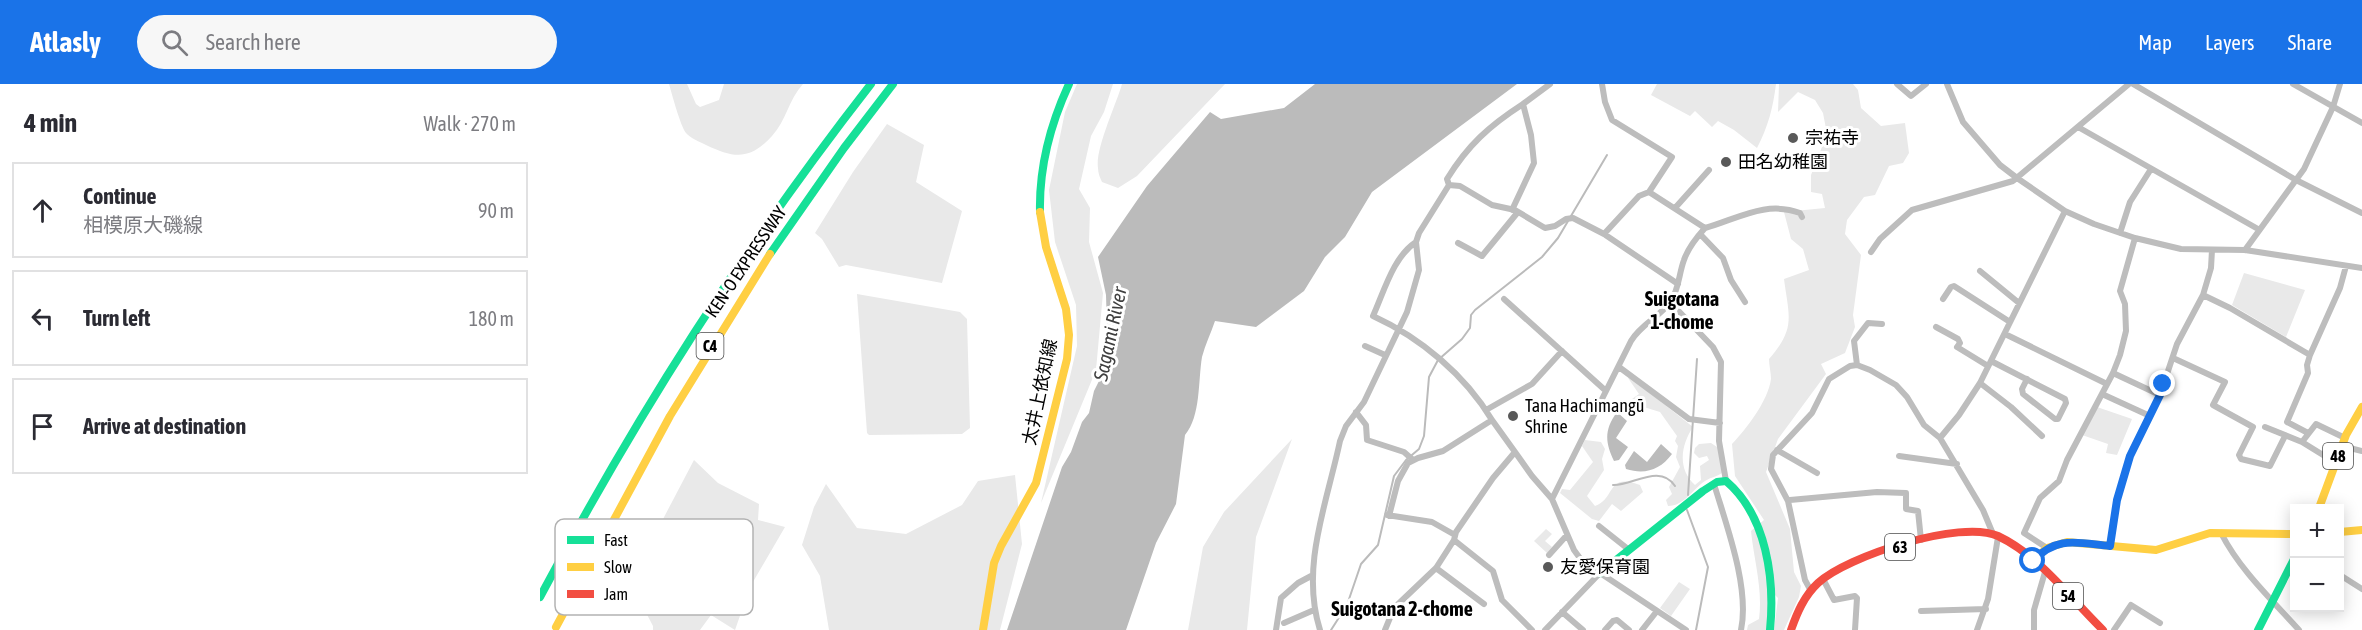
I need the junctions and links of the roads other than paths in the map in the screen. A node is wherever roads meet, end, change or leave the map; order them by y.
1 (870, 84) edge
2 (893, 84) edge
3 (1069, 84) edge
4 (1550, 84) edge
5 (1602, 84) edge
6 (1898, 84) edge
7 (1926, 84) edge
8 (1947, 84) edge
9 (2129, 84) edge
10 (2133, 84) edge
11 (2293, 84) edge
12 (2340, 84) edge
13 (1523, 104) junction
14 (2333, 107) junction
15 (2362, 123) edge
16 (2078, 127) junction
17 (2151, 169) junction
18 (1709, 170) dead end
19 (2017, 178) junction
20 (2296, 180) junction
21 (1449, 185) junction
22 (1649, 192) junction
23 (1675, 208) junction
24 (1515, 211) junction
25 (2065, 211) junction
26 (2362, 213) edge
27 (1802, 217) dead end
28 (2258, 229) junction
29 (1702, 231) junction
30 (2120, 233) junction
31 (1604, 234) junction
32 (2135, 238) junction
33 (1416, 242) junction
34 (1458, 243) dead end
35 (2212, 250) junction
36 (2245, 250) junction
37 (1870, 252) dead end
38 (2362, 261) edge
39 (2346, 266) junction
40 (2360, 268) edge
41 (1980, 271) dead end
42 (1678, 284) junction
43 (2203, 295) junction
44 (1504, 298) dead end
45 (1943, 299) dead end
46 (1670, 302) junction
47 (1745, 302) dead end
48 (2019, 303) junction
49 (2010, 322) junction
50 (1882, 324) dead end
51 (1936, 327) dead end
52 (1399, 328) junction
53 (2004, 334) junction
54 (1365, 345) dead end
55 (1562, 351) junction
56 (1385, 355) junction
57 (2310, 355) junction
58 (2173, 358) junction
59 (1990, 364) junction
60 (1857, 365) junction
61 (1619, 367) junction
62 (2113, 373) junction
63 (2027, 379) junction
64 (1980, 383) junction
65 (2107, 384) junction
66 (1606, 391) junction
67 (2102, 394) junction
68 (2160, 395) junction
69 (2362, 407) edge
70 (1486, 410) junction
71 (1356, 412) junction
72 (2150, 416) junction
73 (1492, 420) junction
74 (2358, 420) edge
75 (1720, 423) junction
76 (2265, 427) dead end
77 (2308, 433) junction
78 (2042, 436) dead end
79 (2285, 436) junction
80 (1940, 438) junction
81 (2302, 442) junction
82 (2344, 442) junction
83 (1777, 450) junction
84 (2362, 451) edge
85 (1515, 452) junction
86 (1899, 456) dead end
87 (1411, 457) junction
88 (2336, 463) junction
89 (1957, 464) junction
90 (1817, 473) dead end
91 (1726, 482) junction
92 (1714, 484) junction
93 (1552, 499) junction
94 (1788, 501) junction
95 (2321, 504) edge
96 (582, 519) edge
97 (613, 519) edge
98 (1599, 526) dead end
99 (2362, 530) edge
100 (2221, 532) junction
101 (2344, 532) edge
102 (2290, 534) edge
103 (1567, 535) junction
104 (1996, 536) junction
105 (1454, 537) junction
106 (1921, 540) junction
107 (2110, 546) junction
108 (2047, 548) junction
109 (1628, 549) junction
110 (1549, 555) dead end
111 (2033, 561) junction
112 (1436, 568) junction
113 (2290, 568) edge
114 (555, 569) edge
115 (2044, 572) junction
116 (1600, 573) junction
117 (1313, 575) junction
118 (2344, 578) edge
119 (1823, 579) junction
120 (2362, 589) edge
121 (1811, 591) junction
122 (540, 597) edge
123 (2272, 602) junction
124 (1484, 604) dead end
125 (1986, 609) junction
126 (1314, 610) junction
127 (1657, 611) junction
128 (1921, 611) dead end
129 (1562, 612) junction
130 (562, 615) edge
131 (1284, 623) dead end
132 (2160, 623) dead end
133 (556, 627) dead end
134 (983, 630) edge
135 (1276, 630) edge
136 (1320, 630) edge
137 (1385, 630) edge
138 (1532, 630) edge
139 (1545, 630) edge
140 (1583, 630) edge
141 (1605, 630) edge
142 (1629, 630) edge
143 (1642, 630) edge
144 (1686, 630) edge
145 (1741, 630) edge
146 (1770, 630) edge
147 (1791, 630) edge
148 (1855, 630) edge
149 (1977, 630) edge
150 (2034, 630) edge
151 (2103, 630) edge
152 (2114, 630) edge
153 (2258, 630) edge
154 (2299, 630) edge

1 - 96 main road, KEN-O EXPRESSWAY / C4
2 - 97 main road, KEN-O EXPRESSWAY / C4
3 - 134 main road, 太井上依知線
4 - 13 street
5 - 22 street
6 - 7 street
8 - 19 street
9 - 16 street
10 - 20 street
11 - 14 street
12 - 14 street
13 - 21 street
13 - 24 street
14 - 15 street
14 - 20 street
16 - 17 street
16 - 19 street
17 - 28 street
17 - 30 street
18 - 23 street
19 - 25 street
19 - 37 street
20 - 26 street
20 - 28 street
21 - 24 street
21 - 33 street
22 - 23 street
22 - 31 street
23 - 29 street
24 - 31 street
24 - 34 street
25 - 30 street
25 - 48 street
27 - 29 street
28 - 36 street
29 - 42 street
29 - 47 street
30 - 32 street
31 - 42 street
32 - 35 street
32 - 62 street
33 - 52 street
33 - 52 street
35 - 36 street
35 - 43 street
36 - 39 street
38 - 40 street
39 - 40 street
39 - 57 street
41 - 48 street
42 - 46 street
43 - 57 street
43 - 58 street
44 - 55 street
45 - 49 street
46 - 61 street
46 - 75 street
48 - 49 street
49 - 53 street
50 - 60 street
51 - 59 street
52 - 56 street
52 - 70 street
53 - 59 street
53 - 65 street
54 - 56 street
55 - 66 street
55 - 70 street
56 - 71 street
57 - 77 street
58 - 68 street
58 - 79 street
59 - 63 street
59 - 64 street
60 - 80 street
60 - 83 street
61 - 66 street
61 - 75 street
62 - 65 street
62 - 68 street
63 - 63 street
64 - 78 street
64 - 80 street
65 - 67 street
66 - 93 street
67 - 72 street
67 - 108 street
68 - 72 street
69 - 74 main road, 48
70 - 73 street
71 - 87 street
71 - 117 street
72 - 107 street
73 - 85 street
73 - 87 street
74 - 82 main road, 48
75 - 91 street
76 - 79 street
77 - 81 street
77 - 82 street
79 - 81 street
80 - 89 street
81 - 88 street
82 - 84 street
82 - 88 main road, 48
83 - 90 street
83 - 94 street
85 - 93 street
85 - 105 street
86 - 89 street
87 - 105 street
88 - 95 main road, 48
89 - 104 street
91 - 92 main road
91 - 146 main road
92 - 109 main road
92 - 145 street
93 - 103 street
94 - 106 street
94 - 121 street
98 - 109 street
99 - 101 main road
100 - 102 main road
100 - 107 main road
100 - 123 street
103 - 110 street
103 - 116 street
104 - 106 main road, 63
104 - 111 main road, 63
104 - 125 street
105 - 112 street
105 - 138 street
106 - 119 main road, 63
107 - 108 main road
108 - 111 main road
109 - 116 main road
111 - 115 main road, 54
112 - 124 street
112 - 137 street
113 - 123 main road
114 - 122 main road, KEN-O EXPRESSWAY / C4
115 - 150 street
115 - 151 main road, 54
116 - 127 street
116 - 129 street
117 - 126 street
117 - 135 street
118 - 120 street
119 - 121 main road, 63
119 - 148 street
121 - 147 main road, 63
123 - 153 main road
123 - 154 street
125 - 128 street
125 - 149 street
126 - 131 street
126 - 136 street
127 - 143 street
127 - 144 street
129 - 139 street
129 - 140 street
130 - 133 main road, KEN-O EXPRESSWAY / C4
132 - 152 street
141 - 142 street

